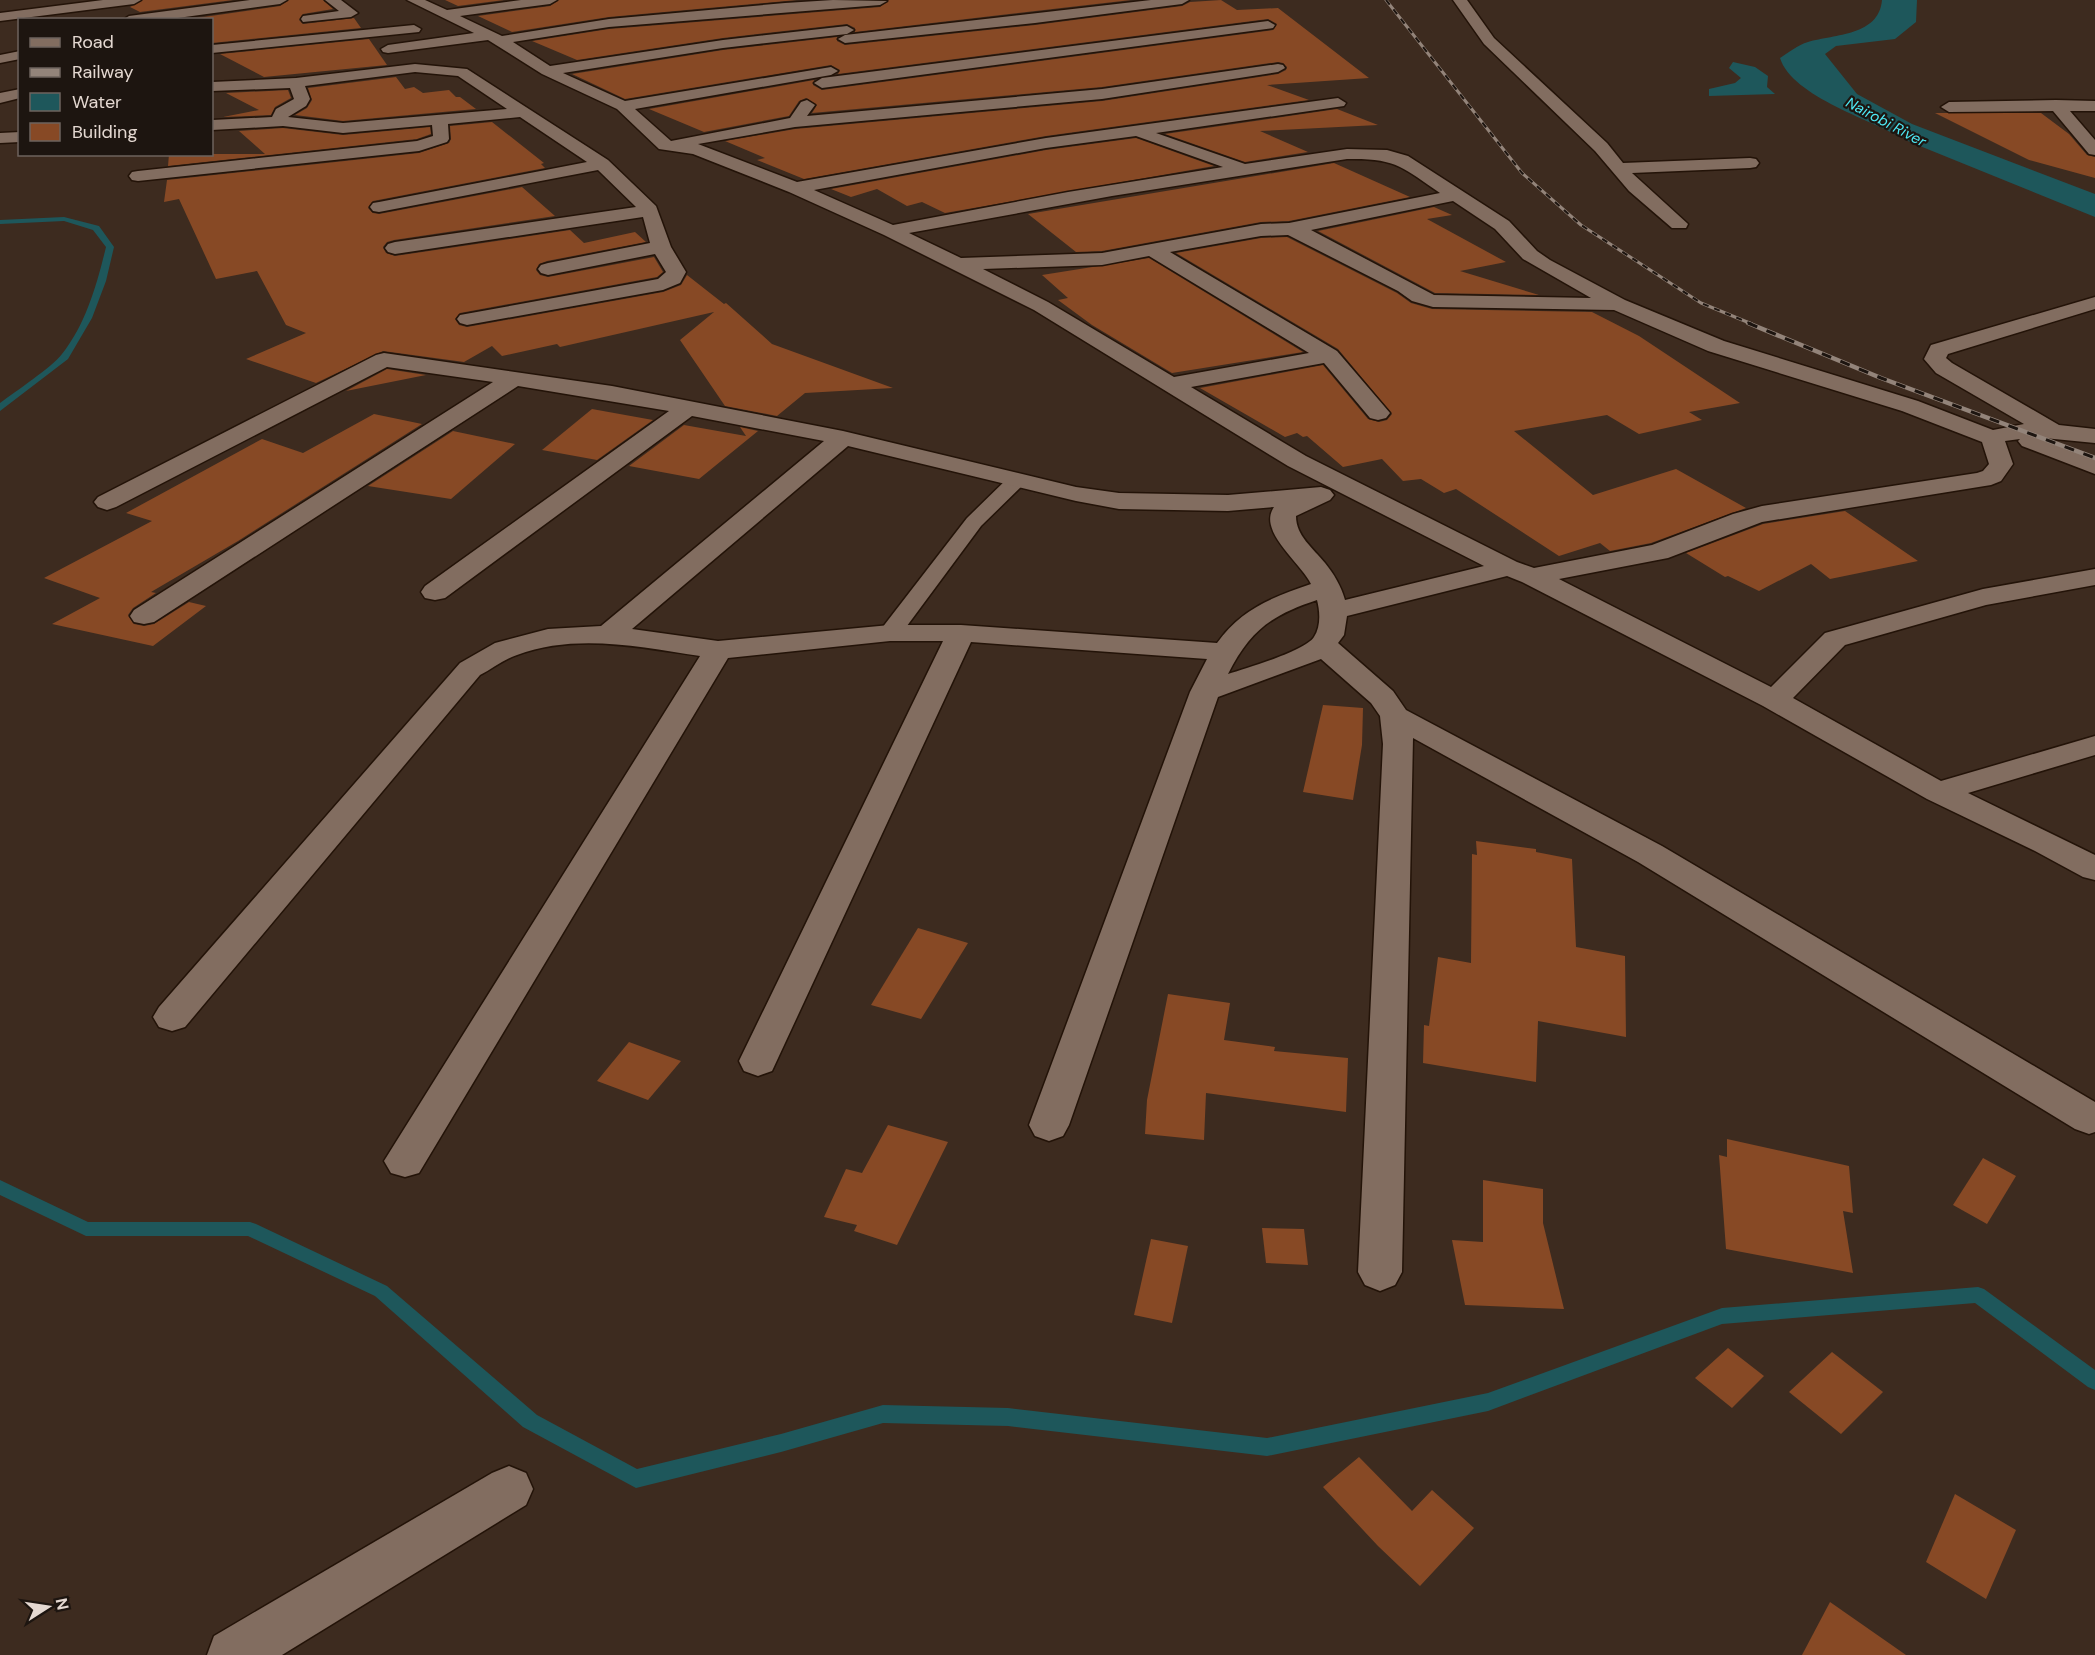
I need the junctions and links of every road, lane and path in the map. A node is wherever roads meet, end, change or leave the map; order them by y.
1 (135, 0) edge
2 (280, 0) edge
3 (332, 0) edge
4 (550, 0) edge
5 (881, 0) edge
6 (1182, 0) edge
7 (1460, 0) edge
8 (405, 9) edge
9 (442, 12) junction
10 (0, 17) edge
11 (144, 18) edge
12 (291, 21) dead end
13 (1268, 25) dead end
14 (414, 29) junction
15 (495, 38) junction
16 (433, 43) junction
17 (842, 46) junction
18 (213, 49) edge
19 (375, 51) dead end
20 (18, 55) edge
21 (0, 59) edge
22 (1278, 68) dead end
23 (547, 71) junction
24 (296, 83) junction
25 (213, 86) edge
26 (18, 94) edge
27 (0, 98) edge
28 (18, 99) edge
29 (1338, 103) dead end
30 (2056, 105) junction
31 (623, 106) junction
32 (2095, 106) edge
33 (948, 107) junction
34 (1949, 107) dead end
35 (523, 112) junction
36 (439, 119) junction
37 (981, 119) dead end
38 (283, 121) junction
39 (795, 122) junction
40 (213, 125) edge
41 (1013, 131) dead end
42 (1136, 131) junction
43 (18, 137) edge
44 (0, 138) edge
45 (1046, 143) junction
46 (665, 145) junction
47 (2095, 150) edge
48 (1750, 163) dead end
49 (602, 164) junction
50 (1618, 168) junction
51 (1245, 169) junction
52 (138, 176) dead end
53 (795, 188) junction
54 (1456, 195) junction
55 (379, 207) dead end
56 (650, 210) junction
57 (1679, 224) dead end
58 (1289, 229) junction
59 (891, 231) junction
60 (661, 247) junction
61 (394, 248) dead end
62 (1152, 250) junction
63 (958, 264) junction
64 (548, 269) dead end
65 (2095, 303) edge
66 (1618, 304) junction
67 (467, 319) dead end
68 (1329, 356) junction
69 (515, 378) junction
70 (1171, 384) junction
71 (688, 408) junction
72 (1378, 413) dead end
73 (2056, 433) junction
74 (1999, 435) junction
75 (2095, 436) edge
76 (843, 438) junction
77 (2095, 467) edge
78 (1017, 480) junction
79 (1319, 483) junction
80 (107, 502) dead end
81 (1520, 572) junction
82 (2095, 577) edge
83 (435, 592) dead end
84 (1330, 600) junction
85 (144, 616) dead end
86 (890, 633) junction
87 (961, 633) junction
88 (609, 634) junction
89 (1323, 645) junction
90 (718, 650) junction
91 (1225, 652) junction
92 (1205, 692) junction
93 (1774, 700) junction
94 (1395, 716) junction
95 (2095, 745) edge
96 (1938, 792) junction
97 (2095, 869) edge
98 (172, 1017) dead end
99 (758, 1061) dead end
100 (2089, 1118) dead end
101 (1049, 1125) dead end
102 (405, 1161) dead end
103 (1380, 1272) dead end
104 (509, 1489) dead end
105 (233, 1655) edge

1 - 10 street
2 - 11 street
3 - 12 street
4 - 9 street
5 - 15 street
5 - 17 street
6 - 17 street
7 - 50 street
8 - 9 street
8 - 14 street
9 - 15 street
13 - 17 street
14 - 16 street
14 - 18 street
15 - 16 street
15 - 23 street
16 - 19 street
17 - 23 street
17 - 31 street
17 - 39 street
20 - 21 street
22 - 33 street
23 - 31 street
24 - 25 street
24 - 35 street
24 - 38 street
26 - 27 street
27 - 28 street
29 - 42 street
30 - 32 street
30 - 34 street
30 - 47 street
31 - 46 street
33 - 37 street
33 - 39 street
35 - 36 street
35 - 49 street
36 - 38 street
36 - 52 street
38 - 40 street
39 - 46 street
41 - 45 street
42 - 45 street
42 - 51 street
43 - 44 street
45 - 53 street
46 - 53 street
48 - 50 street
49 - 55 street
49 - 56 street
50 - 57 street
51 - 54 street
51 - 59 street
53 - 59 street
54 - 58 street
54 - 66 street
56 - 60 street
56 - 61 street
58 - 62 street
58 - 66 street
59 - 63 street
60 - 64 street
60 - 67 street
62 - 63 street
62 - 68 street
63 - 70 street
65 - 73 street
66 - 74 street
68 - 70 street
68 - 72 street
69 - 71 street
69 - 80 street
69 - 85 street
70 - 79 street
71 - 76 street
71 - 83 street
73 - 74 street
73 - 75 street
74 - 77 street
74 - 81 street
76 - 78 street
76 - 88 street
78 - 79 street
78 - 86 lane
79 - 81 street
79 - 84 street
81 - 84 street
81 - 93 street
82 - 93 street
84 - 89 street
84 - 91 street
86 - 87 street
86 - 90 street
87 - 91 street
87 - 99 street
88 - 90 street
88 - 98 street
89 - 92 street
89 - 94 street
90 - 102 street
91 - 92 street
92 - 101 street
93 - 96 street
94 - 100 street
94 - 103 street
95 - 96 street
96 - 97 street
104 - 105 street

